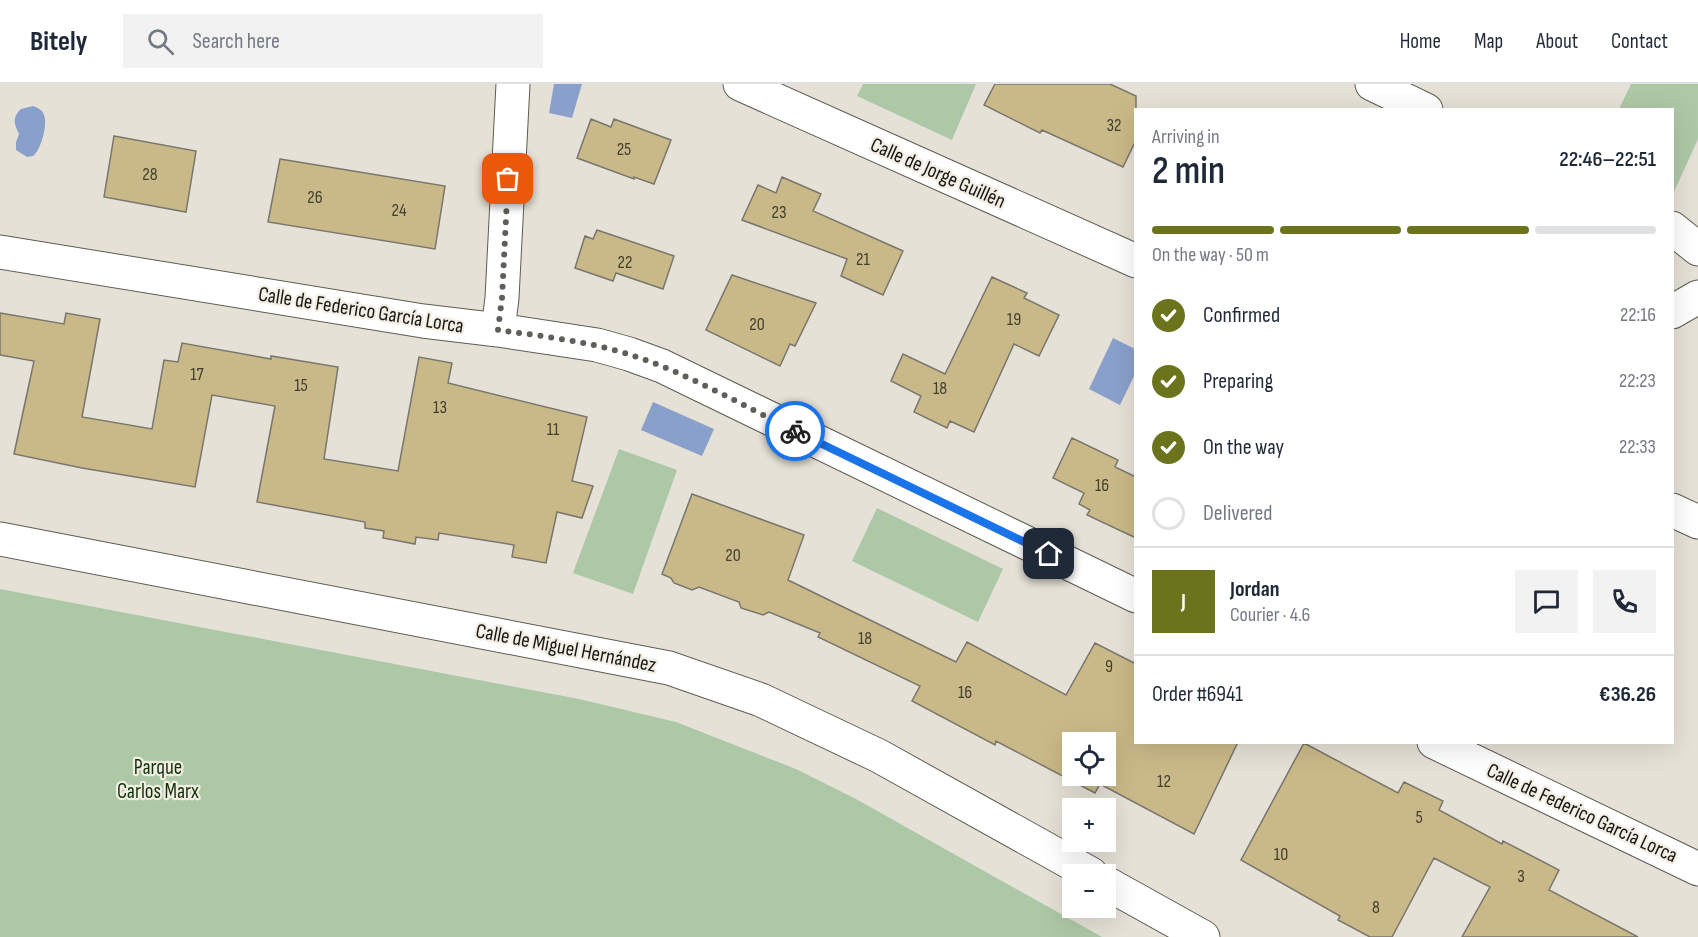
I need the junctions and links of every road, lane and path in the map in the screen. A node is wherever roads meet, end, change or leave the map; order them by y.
1 (513, 84) edge
2 (740, 84) edge
3 (1372, 84) edge
4 (1422, 108) edge
5 (1674, 230) edge
6 (1698, 249) edge
7 (0, 252) edge
8 (1134, 260) edge
9 (1698, 297) edge
10 (1674, 311) edge
11 (498, 330) junction
12 (1674, 511) edge
13 (1698, 522) edge
14 (0, 539) edge
15 (1134, 595) edge
16 (1438, 744) edge
17 (1073, 864) edge
18 (1698, 869) edge
19 (1116, 889) edge
20 (1203, 937) edge

1 - 11 street
2 - 8 street, Calle de Jorge Guillén
3 - 4 street
5 - 6 street
7 - 11 street, Calle de Federico García Lorca
9 - 10 street
11 - 15 street, Calle de Federico García Lorca
12 - 13 street
14 - 17 street, Calle de Miguel Hernández
16 - 18 street, Calle de Federico García Lorca
19 - 20 street

